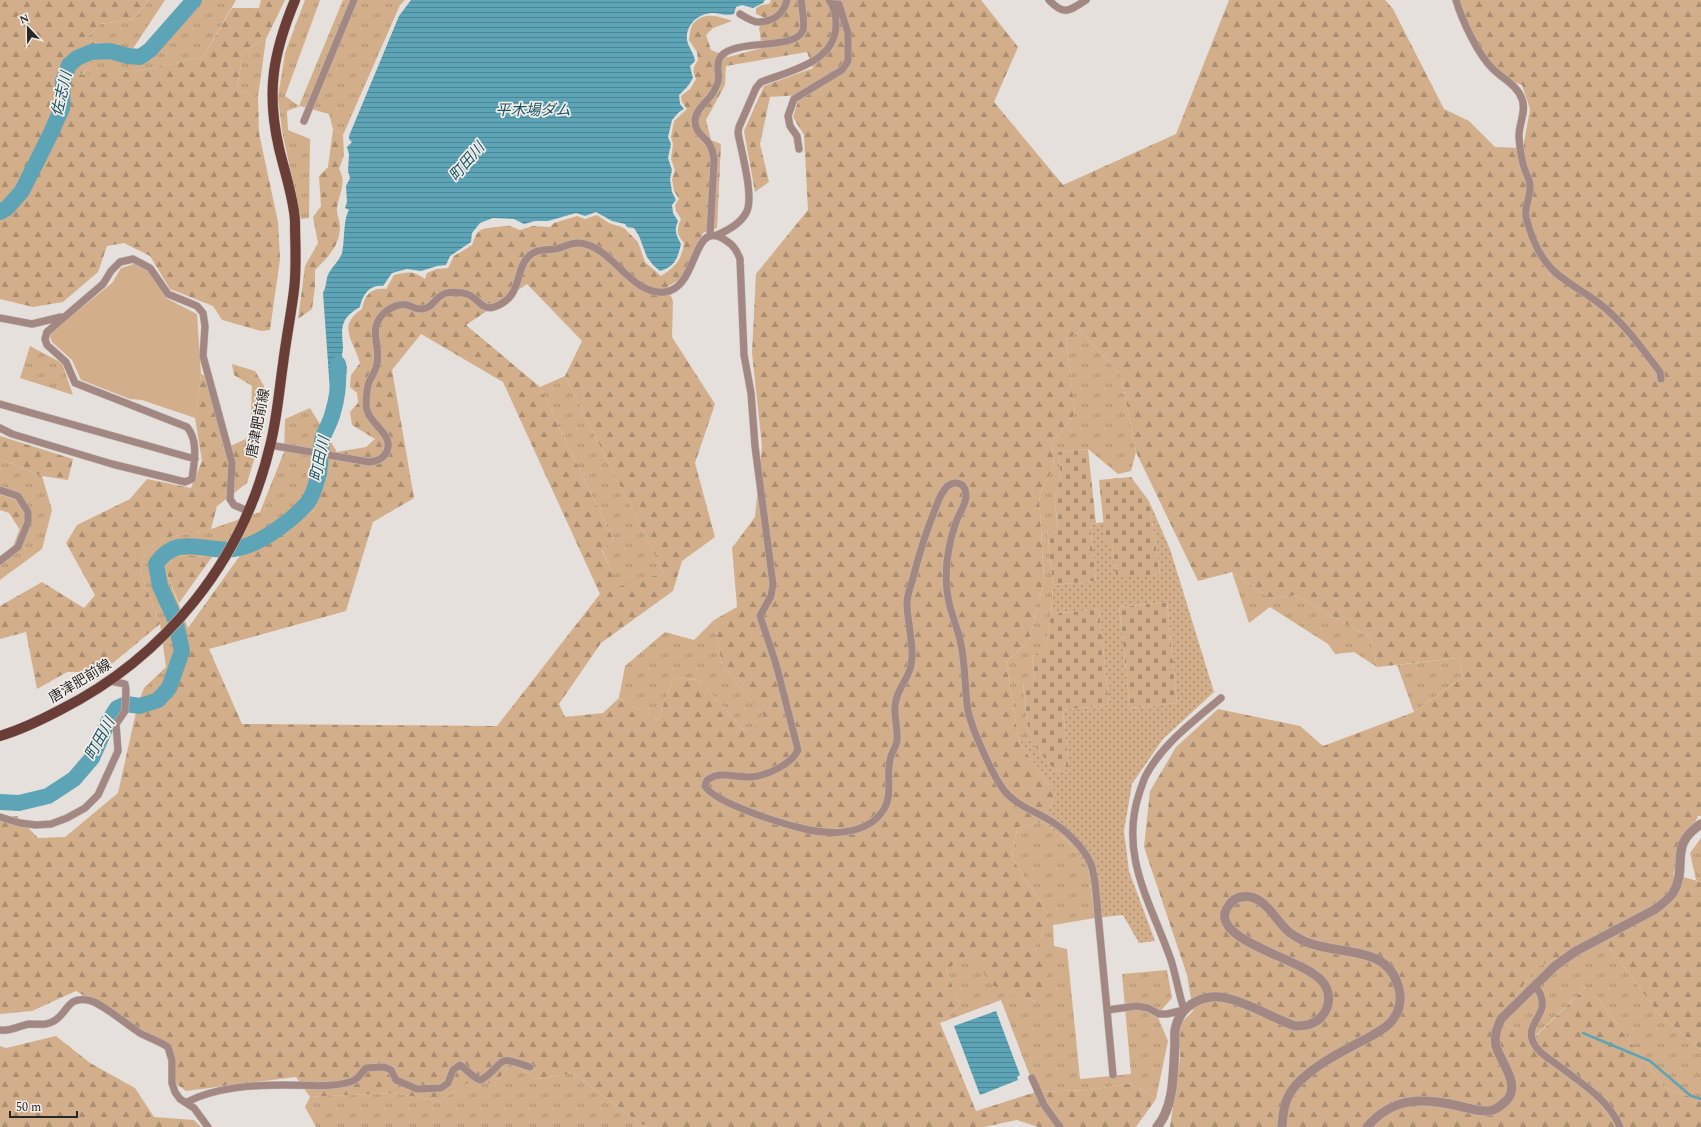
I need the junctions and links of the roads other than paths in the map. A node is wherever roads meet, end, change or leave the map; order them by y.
1 (296, 0) edge
2 (354, 0) edge
3 (787, 0) edge
4 (801, 0) edge
5 (1049, 0) edge
6 (1086, 0) edge
7 (1456, 0) edge
8 (831, 2) edge
9 (740, 14) dead end
10 (304, 121) dead end
11 (799, 149) dead end
12 (714, 235) junction
13 (64, 316) junction
14 (0, 318) edge
15 (1661, 379) dead end
16 (0, 404) edge
17 (0, 428) edge
18 (270, 445) junction
19 (195, 459) junction
20 (0, 490) edge
21 (248, 511) junction
22 (0, 561) edge
23 (110, 681) junction
24 (1221, 698) dead end
25 (0, 736) edge
26 (0, 817) edge
27 (1701, 824) edge
28 (1535, 986) junction
29 (1107, 1010) junction
30 (1184, 1010) junction
31 (0, 1030) edge
32 (530, 1067) dead end
33 (1113, 1075) dead end
34 (1032, 1078) dead end
35 (187, 1102) junction
36 (208, 1127) edge
37 (1060, 1127) edge
38 (1157, 1127) edge
39 (1282, 1127) edge
40 (1367, 1127) edge
41 (1620, 1127) edge

1 - 18 main road, 唐津肥前線
2 - 10 street
3 - 9 street
4 - 12 street
5 - 6 street
7 - 15 street
8 - 11 street
8 - 12 street
12 - 18 street
12 - 29 street
13 - 14 street
13 - 19 street
13 - 21 street
16 - 19 street
17 - 19 street
18 - 21 main road, 唐津肥前線
20 - 22 street
21 - 23 main road, 唐津肥前線
23 - 25 main road, 唐津肥前線
23 - 26 street
24 - 30 street
27 - 28 street
28 - 40 street
28 - 41 street
29 - 30 street
29 - 33 street
30 - 38 street
30 - 39 street
31 - 35 street
32 - 35 street
34 - 37 street
35 - 36 street

